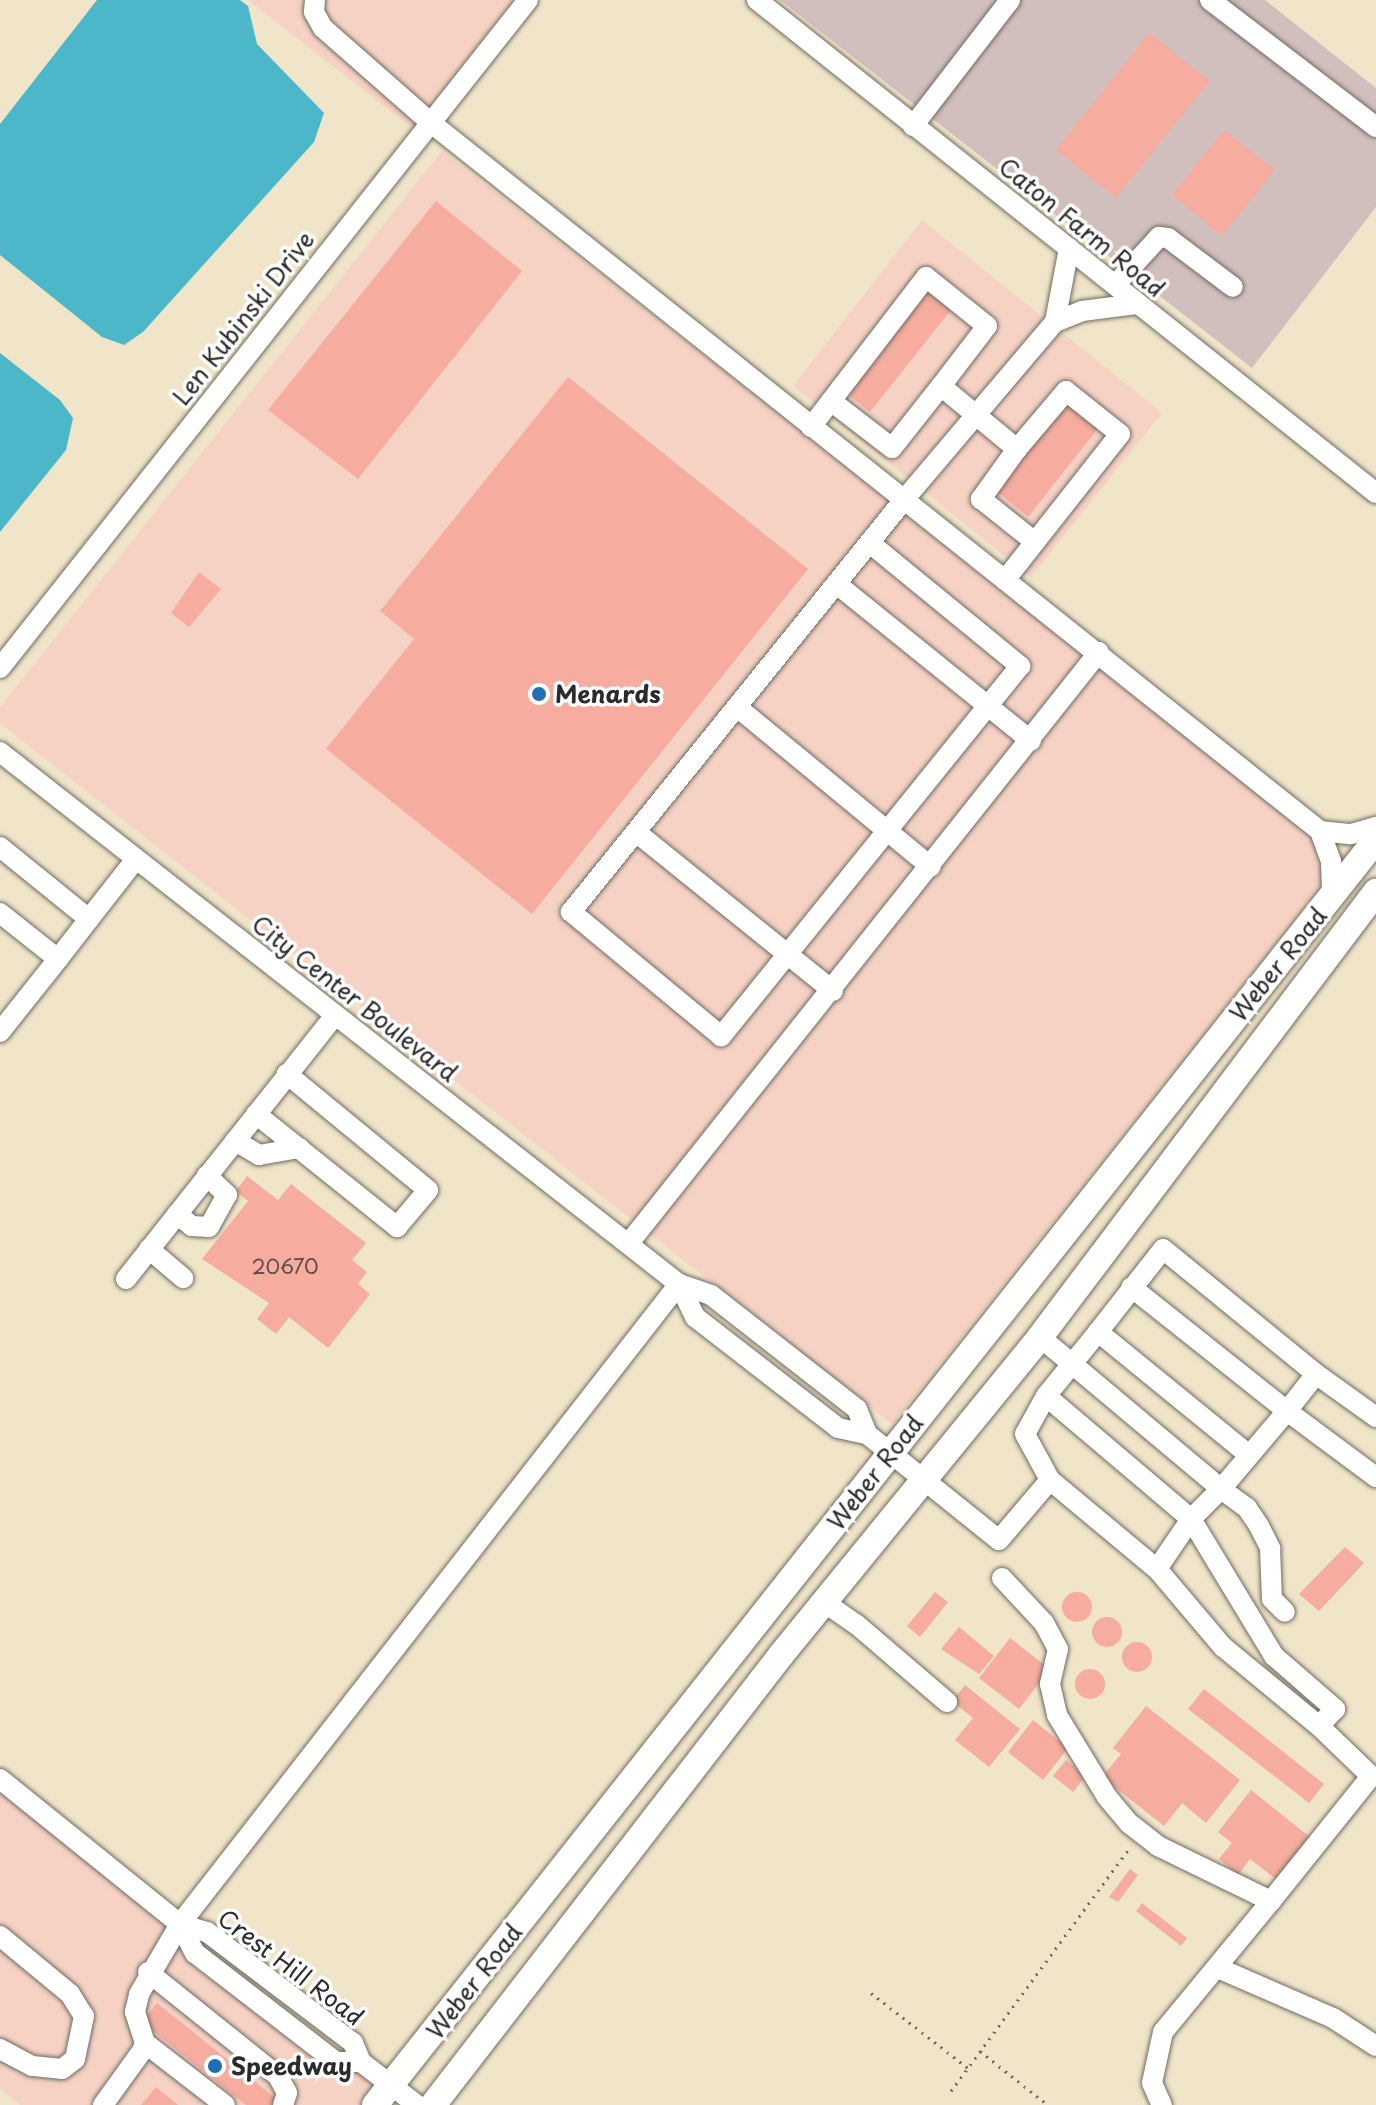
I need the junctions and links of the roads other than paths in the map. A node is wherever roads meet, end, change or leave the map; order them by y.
1 (315, 0) edge
2 (528, 0) edge
3 (757, 0) edge
4 (1010, 0) edge
5 (1210, 0) edge
6 (430, 122) junction
7 (913, 126) junction
8 (1376, 127) edge
9 (1069, 248) junction
10 (1116, 284) junction
11 (1233, 287) dead end
12 (1137, 304) junction
13 (1055, 322) junction
14 (941, 386) junction
15 (831, 401) junction
16 (977, 415) junction
17 (811, 427) junction
18 (1017, 449) junction
19 (1376, 493) edge
20 (903, 501) junction
21 (1035, 542) junction
22 (871, 544) junction
23 (1005, 580) junction
24 (838, 585) junction
25 (1099, 652) junction
26 (0, 668) edge
27 (988, 706) junction
28 (737, 707) junction
29 (1031, 741) junction
30 (0, 752) edge
31 (1376, 827) edge
32 (887, 830) junction
33 (1320, 831) junction
34 (636, 832) junction
35 (1376, 840) edge
36 (0, 847) edge
37 (136, 859) junction
38 (931, 867) junction
39 (1376, 892) edge
40 (1332, 898) junction
41 (0, 913) edge
42 (89, 919) junction
43 (787, 954) junction
44 (58, 959) junction
45 (833, 991) junction
46 (335, 1015) junction
47 (0, 1032) edge
48 (287, 1074) junction
49 (256, 1114) junction
50 (235, 1141) junction
51 (299, 1148) junction
52 (207, 1176) junction
53 (177, 1214) junction
54 (629, 1243) junction
55 (149, 1249) junction
56 (183, 1278) dead end
57 (126, 1279) dead end
58 (679, 1284) junction
59 (1131, 1287) junction
60 (1098, 1332) junction
61 (1040, 1337) junction
62 (1070, 1363) junction
63 (1316, 1374) junction
64 (1046, 1396) junction
65 (1287, 1411) junction
66 (1376, 1417) edge
67 (891, 1452) junction
68 (1249, 1455) junction
69 (1376, 1477) edge
70 (926, 1479) junction
71 (1050, 1480) junction
72 (1221, 1489) junction
73 (1191, 1519) junction
74 (1157, 1569) junction
75 (1002, 1578) dead end
76 (824, 1602) junction
77 (1285, 1612) dead end
78 (947, 1702) dead end
79 (1319, 1726) junction
80 (0, 1779) edge
81 (1271, 1901) junction
82 (180, 1924) junction
83 (0, 1936) edge
84 (1218, 1968) junction
85 (148, 1972) junction
86 (145, 2043) junction
87 (1376, 2046) edge
88 (0, 2049) edge
89 (383, 2095) edge
90 (103, 2105) edge
91 (225, 2105) edge
92 (283, 2105) edge
93 (417, 2105) edge
94 (433, 2105) edge
95 (1162, 2105) edge

1 - 6 street
2 - 6 street, Len Kubinski Drive
3 - 7 street, Caton Farm Road
4 - 7 street
5 - 8 street
6 - 17 street
6 - 26 street, Len Kubinski Drive
7 - 9 street, Caton Farm Road
9 - 10 street, Caton Farm Road
9 - 13 street
10 - 11 street
10 - 12 street, Caton Farm Road
12 - 13 street
12 - 19 street, Caton Farm Road
13 - 16 street
14 - 15 street
14 - 15 street
14 - 16 street
15 - 17 street
16 - 18 street
16 - 20 street
17 - 20 street
18 - 21 street
18 - 21 street
20 - 22 street
20 - 23 street
21 - 23 street
22 - 24 street
22 - 27 street
23 - 25 street
24 - 27 street
24 - 28 street
25 - 29 street
25 - 33 street
27 - 29 street
27 - 32 street
28 - 32 street
28 - 34 street
29 - 38 street
30 - 37 street, City Center Boulevard
31 - 33 street
32 - 38 street
32 - 43 street
33 - 40 street
34 - 43 street
34 - 43 street
35 - 40 main road, Weber Road
36 - 42 street
37 - 42 street
37 - 46 street, City Center Boulevard
38 - 45 street
39 - 61 main road, Weber Road
40 - 67 main road, Weber Road
41 - 44 street
42 - 44 street
43 - 45 street
44 - 47 street
45 - 54 street
46 - 48 street
46 - 54 street, City Center Boulevard
48 - 49 street
48 - 51 street
49 - 50 street
49 - 51 street
50 - 51 street
50 - 52 street
52 - 53 street
52 - 53 street
53 - 55 street
54 - 58 street, City Center Boulevard
55 - 56 street
55 - 57 street
58 - 67 street, City Center Boulevard
58 - 82 street
59 - 60 street
59 - 63 street
59 - 65 street
60 - 62 street
60 - 68 street
61 - 62 street
61 - 70 main road, Weber Road
62 - 64 street
62 - 72 street
63 - 65 street
63 - 66 street
64 - 71 street
64 - 73 street
65 - 68 street
65 - 69 street
67 - 70 street, City Center Boulevard
67 - 89 main road, Weber Road
68 - 72 street
70 - 71 street, City Center Boulevard
70 - 76 main road, Weber Road
71 - 74 street
72 - 73 street
72 - 77 street
73 - 74 street
73 - 79 street
74 - 79 street
75 - 81 street
76 - 78 street
76 - 94 main road, Weber Road
79 - 81 street
80 - 82 street, Crest Hill Road
81 - 84 street
82 - 85 street
82 - 89 street, Crest Hill Road
83 - 88 street
84 - 87 street
84 - 95 street
85 - 86 street
85 - 92 street
86 - 90 street
86 - 91 street
89 - 93 street, Crest Hill Road

